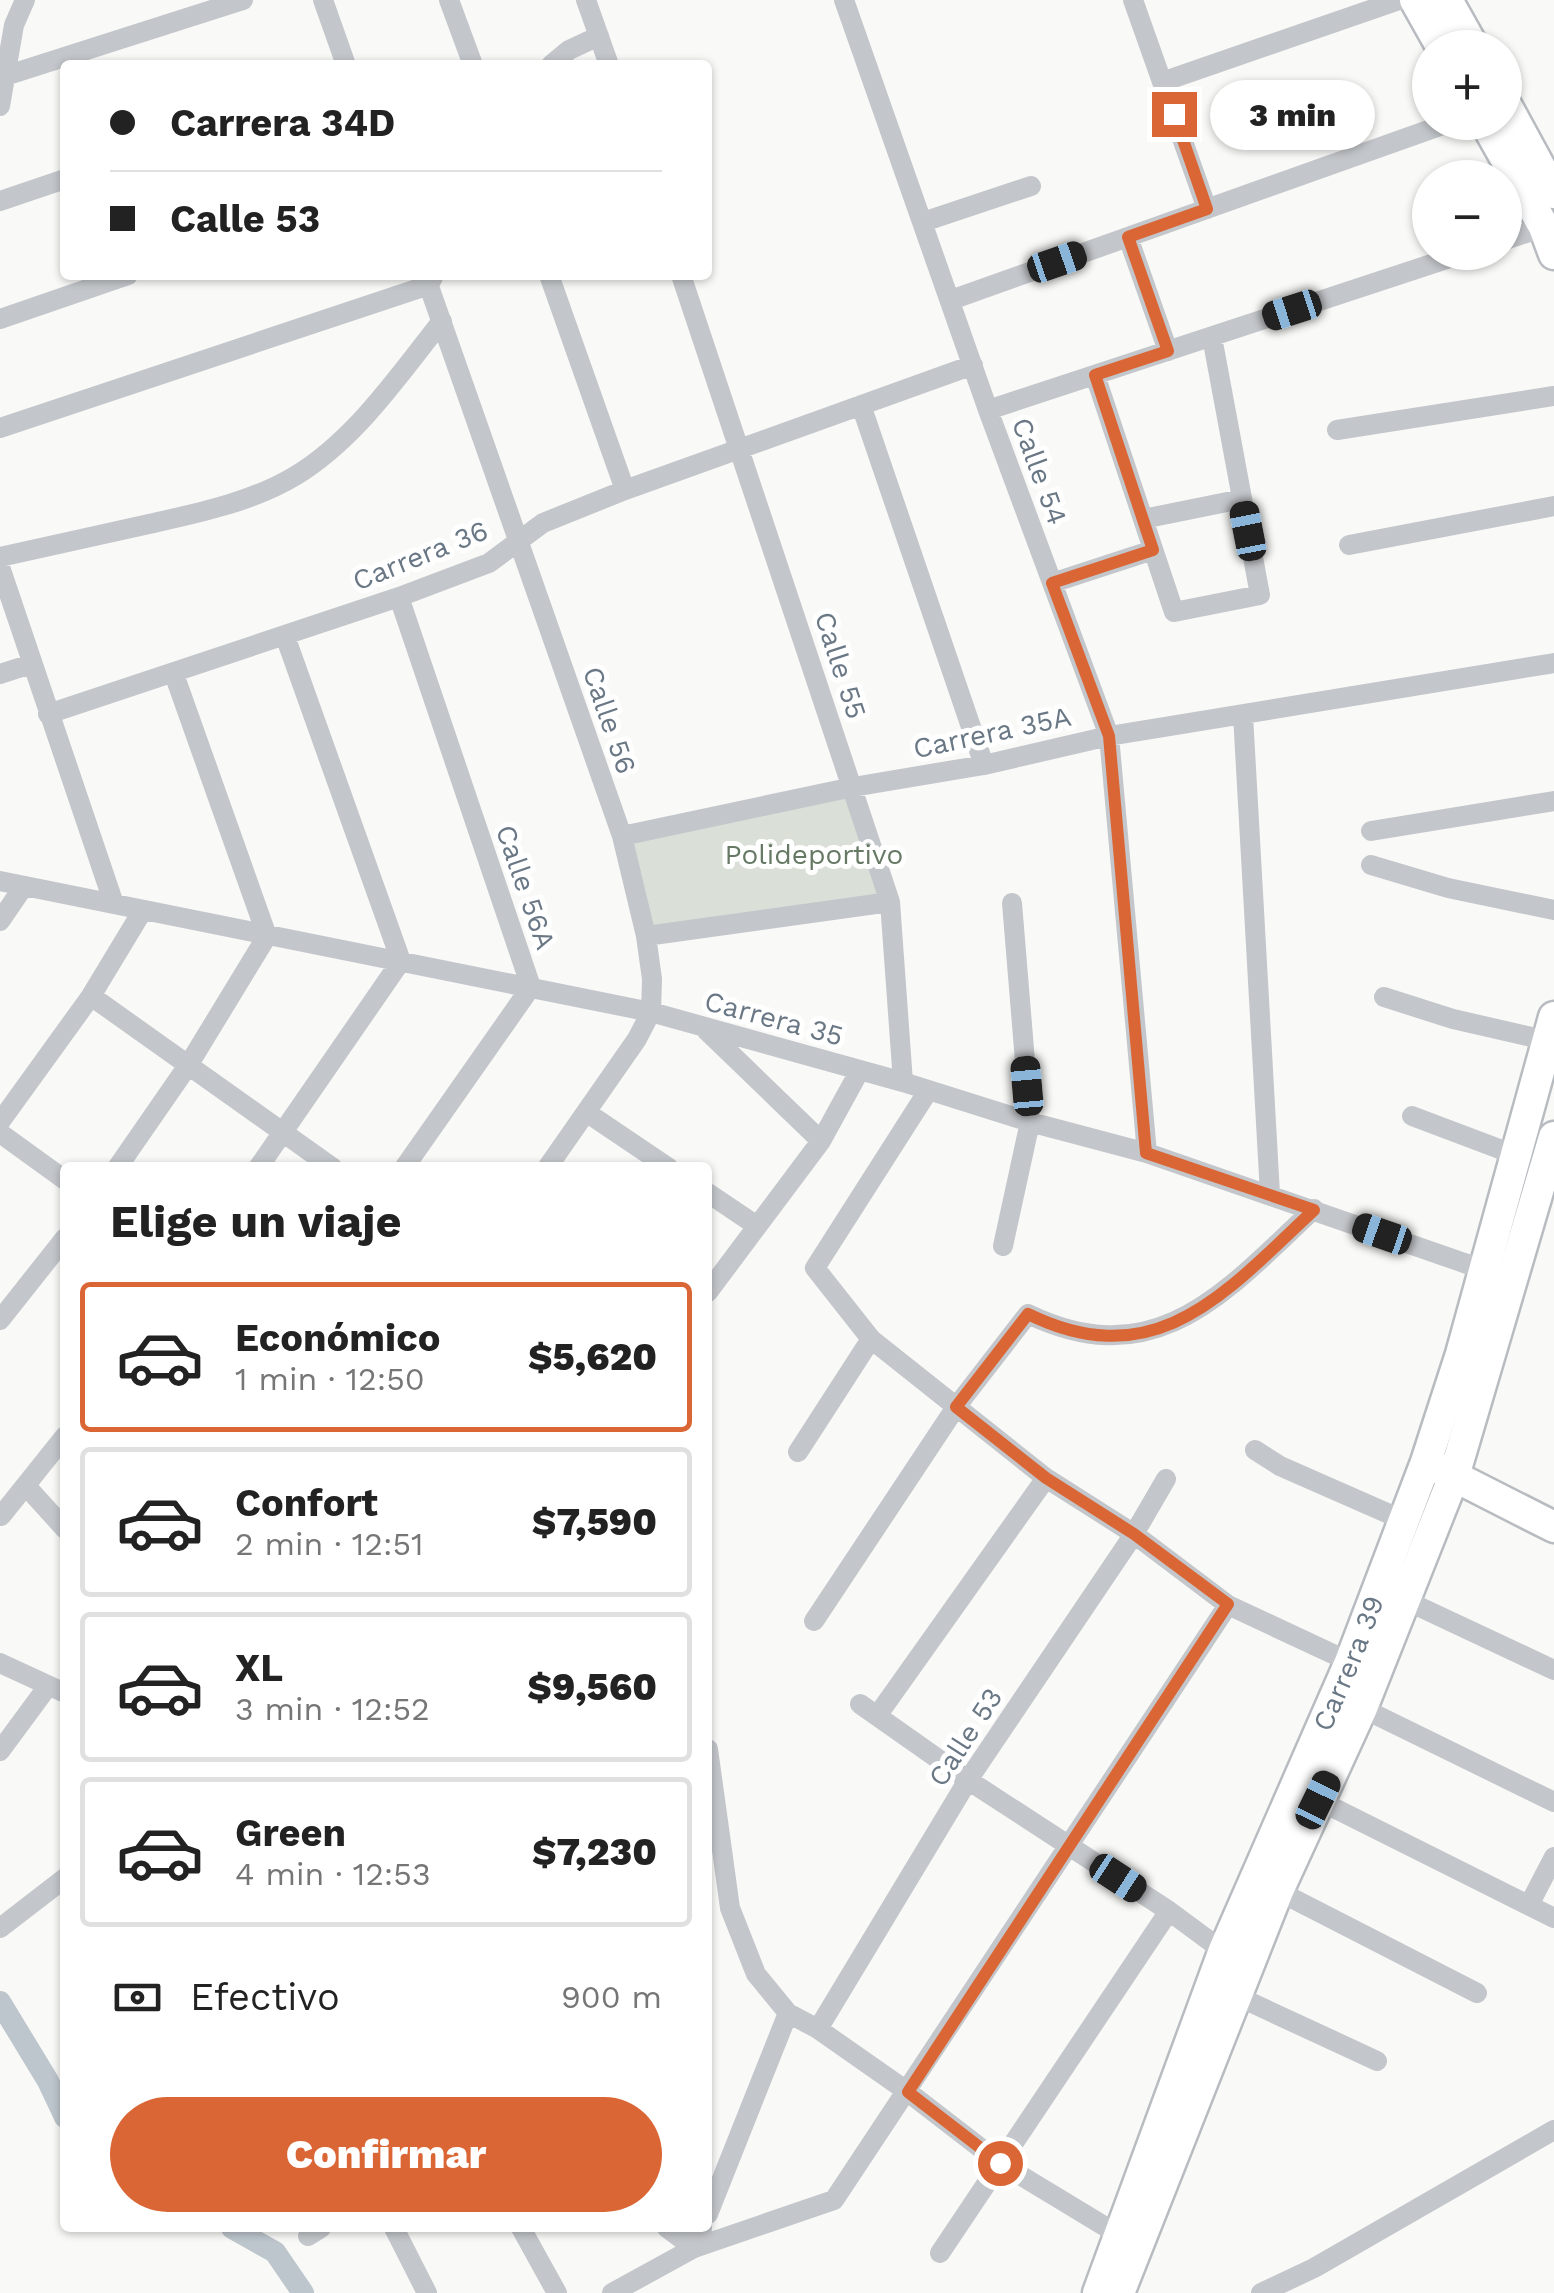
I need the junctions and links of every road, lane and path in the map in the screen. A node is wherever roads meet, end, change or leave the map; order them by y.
1 (25, 0) edge
2 (243, 0) edge
3 (323, 0) edge
4 (448, 0) edge
5 (586, 0) edge
6 (844, 0) edge
7 (1133, 0) edge
8 (1398, 0) edge
9 (1415, 0) edge
10 (1446, 0) edge
11 (7, 24) edge
12 (1432, 30) edge
13 (1464, 30) edge
14 (599, 36) junction
15 (344, 60) edge
16 (472, 60) edge
17 (557, 60) edge
18 (607, 60) edge
19 (5, 76) junction
20 (1162, 82) junction
21 (0, 106) edge
22 (1522, 127) edge
23 (1412, 136) edge
24 (1495, 140) edge
25 (1546, 160) edge
26 (60, 181) edge
27 (1031, 186) dead end
28 (1554, 193) edge
29 (0, 201) edge
30 (1207, 209) junction
31 (923, 222) junction
32 (1128, 237) junction
33 (1522, 240) edge
34 (1549, 241) edge
35 (1414, 270) edge
36 (113, 280) edge
37 (423, 280) edge
38 (430, 280) edge
39 (552, 280) edge
40 (683, 280) edge
41 (951, 300) junction
42 (0, 319) edge
43 (442, 322) junction
44 (1212, 337) junction
45 (1168, 351) junction
46 (973, 365) junction
47 (1095, 375) junction
48 (1554, 396) edge
49 (862, 405) junction
50 (988, 410) junction
51 (0, 428) edge
52 (1337, 430) dead end
53 (740, 448) junction
54 (625, 490) junction
55 (1242, 500) junction
56 (1554, 506) edge
57 (1143, 518) junction
58 (518, 542) junction
59 (1349, 545) dead end
60 (1153, 550) junction
61 (0, 558) edge
62 (0, 567) edge
63 (1052, 583) junction
64 (399, 597) junction
65 (285, 636) junction
66 (1554, 663) edge
67 (31, 664) junction
68 (0, 674) edge
69 (174, 674) junction
70 (48, 714) junction
71 (1243, 715) junction
72 (1109, 736) junction
73 (984, 766) junction
74 (853, 788) junction
75 (1554, 801) edge
76 (1371, 831) dead end
77 (622, 836) junction
78 (1371, 865) dead end
79 (0, 882) edge
80 (24, 886) junction
81 (890, 902) junction
82 (114, 904) junction
83 (1012, 904) dead end
84 (144, 910) junction
85 (1554, 910) edge
86 (0, 921) edge
87 (267, 936) junction
88 (646, 936) junction
89 (401, 961) junction
90 (530, 987) junction
91 (92, 996) junction
92 (1384, 998) dead end
93 (651, 1012) junction
94 (704, 1028) junction
95 (1551, 1030) edge
96 (188, 1064) junction
97 (860, 1070) junction
98 (903, 1082) junction
99 (928, 1091) junction
100 (586, 1112) junction
101 (1412, 1116) dead end
102 (0, 1122) edge
103 (1030, 1122) junction
104 (283, 1131) junction
105 (0, 1133) edge
106 (1554, 1137) edge
107 (821, 1140) junction
108 (1146, 1153) junction
109 (1518, 1156) junction
110 (121, 1162) edge
111 (262, 1162) edge
112 (325, 1162) edge
113 (408, 1162) edge
114 (550, 1162) edge
115 (660, 1162) edge
116 (60, 1176) edge
117 (1270, 1194) junction
118 (712, 1196) edge
119 (1314, 1210) junction
120 (757, 1226) junction
121 (60, 1244) edge
122 (1003, 1246) dead end
123 (1499, 1276) junction
124 (712, 1287) edge
125 (0, 1320) edge
126 (870, 1340) junction
127 (956, 1407) junction
128 (60, 1443) edge
129 (1255, 1450) dead end
130 (798, 1452) dead end
131 (1426, 1462) junction
132 (1454, 1476) junction
133 (1046, 1478) junction
134 (1166, 1479) dead end
135 (27, 1487) junction
136 (1, 1516) edge
137 (1405, 1521) junction
138 (60, 1523) edge
139 (1554, 1526) edge
140 (1134, 1534) junction
141 (1407, 1601) junction
142 (1228, 1604) junction
143 (814, 1621) dead end
144 (1350, 1662) junction
145 (0, 1663) edge
146 (1554, 1670) edge
147 (56, 1689) edge
148 (1362, 1708) junction
149 (0, 1752) edge
150 (712, 1779) edge
151 (968, 1780) junction
152 (1318, 1800) junction
153 (1554, 1802) edge
154 (1067, 1846) junction
155 (1554, 1857) edge
156 (60, 1882) edge
157 (1278, 1892) junction
158 (1530, 1904) junction
159 (1169, 1911) junction
160 (1554, 1918) edge
161 (0, 1928) edge
162 (1229, 1975) junction
163 (1476, 1993) dead end
164 (788, 2013) junction
165 (818, 2029) junction
166 (1378, 2061) dead end
167 (908, 2092) junction
168 (1550, 2140) edge
169 (1000, 2163) junction
170 (712, 2204) edge
171 (396, 2232) edge
172 (523, 2232) edge
173 (672, 2232) edge
174 (700, 2232) edge
175 (1119, 2235) junction
176 (694, 2248) junction
177 (940, 2253) dead end
178 (1115, 2292) edge
179 (427, 2293) edge
180 (556, 2293) edge
181 (612, 2293) edge
182 (1261, 2293) edge

1 - 11 street
2 - 19 street
3 - 15 street
4 - 16 street
5 - 14 street
6 - 31 street, Calle 54
7 - 20 street
8 - 20 street
9 - 12 main road
10 - 13 main road
11 - 19 street
14 - 17 street
14 - 18 street
19 - 21 street
20 - 30 street
22 - 25 main road
23 - 30 street
24 - 34 main road
25 - 28 main road
26 - 29 street
27 - 31 street
30 - 32 street
31 - 41 street, Calle 54
32 - 41 street
32 - 45 street
33 - 34 street
35 - 44 street
36 - 42 street
37 - 51 street
38 - 43 street, Calle 56
39 - 54 street
40 - 53 street, Calle 55
41 - 46 street, Calle 54
43 - 58 street, Calle 56
43 - 61 street
44 - 45 street
44 - 55 street
45 - 47 street
46 - 49 street, Carrera 36
46 - 50 street, Calle 54
47 - 50 street
47 - 57 street
48 - 52 street
49 - 53 street, Carrera 36
49 - 73 street
50 - 63 street, Calle 54
53 - 54 street, Carrera 36
53 - 74 street, Calle 55
54 - 58 street, Carrera 36
55 - 57 street
55 - 60 street
56 - 59 street
57 - 60 street
58 - 64 street, Carrera 36
58 - 77 street, Calle 56
60 - 63 street
62 - 67 street
63 - 72 street, Calle 54
64 - 65 street, Carrera 36
64 - 90 street, Calle 56A
65 - 69 street, Carrera 36
65 - 89 street
66 - 71 street, Carrera 35A
67 - 68 street
67 - 70 street
69 - 70 street, Carrera 36
69 - 87 street
70 - 82 street
71 - 72 street, Carrera 35A
71 - 117 street
72 - 73 street, Carrera 35A
72 - 108 street, Calle 54
73 - 74 street, Carrera 35A
74 - 77 street, Carrera 35A
74 - 81 street, Calle 55
75 - 76 street
77 - 88 street, Calle 56
78 - 85 street
79 - 80 street, Carrera 35
80 - 82 street, Carrera 35
80 - 86 street
81 - 88 street
81 - 98 street, Calle 55
82 - 84 street, Carrera 35
83 - 103 street
84 - 87 street, Carrera 35
84 - 91 street
87 - 89 street, Carrera 35
87 - 96 street
88 - 93 street, Calle 56
89 - 90 street, Carrera 35
89 - 104 street
90 - 93 street, Carrera 35
90 - 113 street, Calle 56A
91 - 96 street
91 - 102 street
92 - 95 street
93 - 94 street, Carrera 35
93 - 100 street
94 - 97 street, Carrera 35
94 - 107 street
95 - 109 main road, Carrera 39
96 - 104 street
96 - 110 street
97 - 98 street, Carrera 35
97 - 107 street
98 - 99 street, Carrera 35
99 - 103 street, Carrera 35
99 - 126 street
100 - 114 street
100 - 115 street
101 - 109 street
103 - 108 street, Carrera 35
103 - 122 street
104 - 111 street
104 - 112 street
105 - 116 street
106 - 123 main road, Carrera 39
107 - 120 street
108 - 117 street, Carrera 35
109 - 123 main road, Carrera 39
117 - 119 street, Carrera 35
118 - 120 street
119 - 123 street, Carrera 35
119 - 127 street
120 - 124 street
121 - 125 street
123 - 131 main road, Carrera 39
123 - 132 main road, Carrera 39
126 - 127 street
126 - 130 street
127 - 133 street
127 - 143 street
128 - 135 street
129 - 137 street
131 - 132 main road
131 - 137 main road, Carrera 39
132 - 139 main road
132 - 141 main road, Carrera 39
133 - 140 street
133 - 151 street
134 - 140 street, Calle 53
135 - 136 street
135 - 138 street
137 - 144 main road, Carrera 39
140 - 142 street
140 - 151 street, Calle 53
141 - 146 street
141 - 148 main road, Carrera 39
142 - 144 street
142 - 154 street
144 - 162 main road, Carrera 39
145 - 147 street
147 - 149 street
148 - 152 main road, Carrera 39
148 - 153 street
150 - 164 street
151 - 154 street
151 - 165 street, Calle 53
152 - 157 main road, Carrera 39
152 - 158 street
154 - 159 street
154 - 167 street
155 - 158 street
156 - 161 street
157 - 162 main road, Carrera 39
157 - 163 street
158 - 160 street
159 - 162 street
159 - 169 street
162 - 166 street
162 - 175 main road, Carrera 39
162 - 178 main road, Carrera 39
164 - 165 street
164 - 170 street
165 - 167 street
167 - 169 street
167 - 176 street
168 - 182 street
169 - 175 street
169 - 177 street
171 - 179 street
172 - 180 street
173 - 176 street
174 - 176 street
175 - 178 main road, Carrera 39
176 - 181 street

